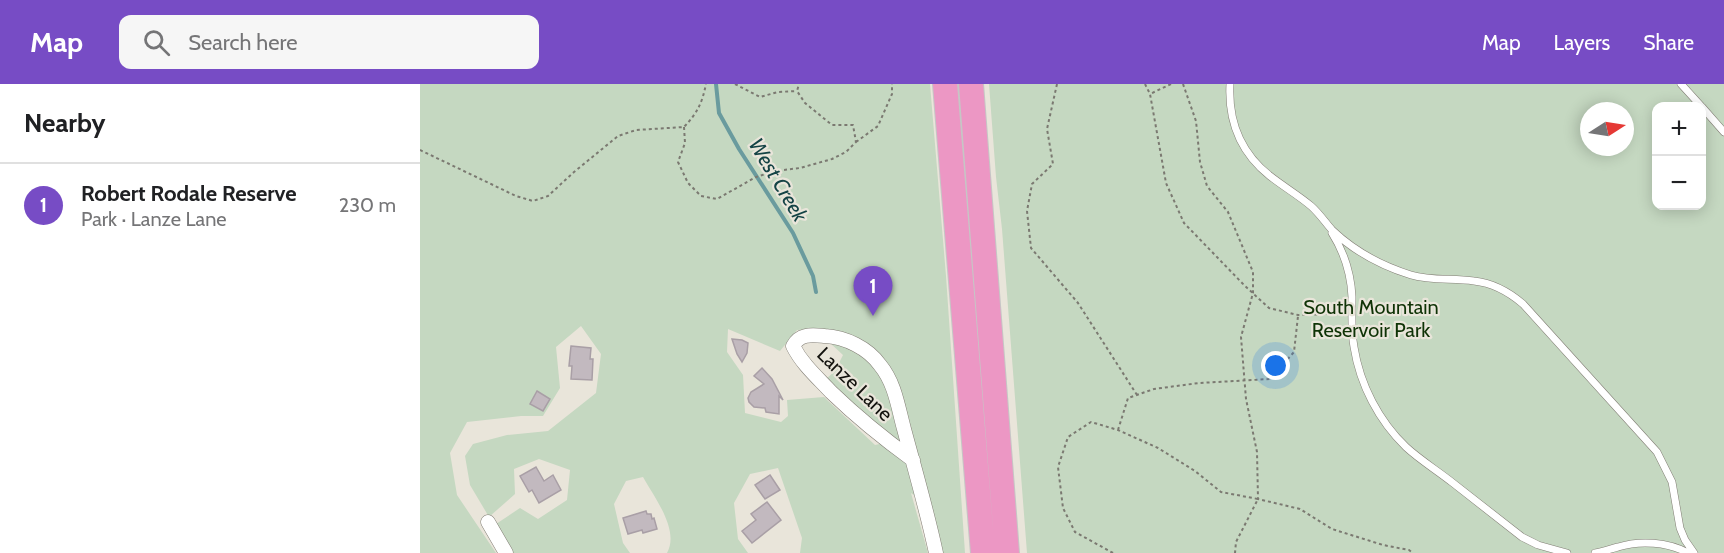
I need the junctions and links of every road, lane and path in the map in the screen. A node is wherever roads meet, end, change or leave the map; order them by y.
1 (706, 84) edge
2 (735, 84) edge
3 (800, 84) edge
4 (892, 84) edge
5 (945, 84) edge
6 (971, 84) edge
7 (1057, 84) edge
8 (1145, 84) edge
9 (1171, 84) edge
10 (1183, 84) edge
11 (1230, 84) edge
12 (1681, 84) edge
13 (797, 91) junction
14 (1150, 94) junction
15 (1697, 102) edge
16 (1706, 112) edge
17 (684, 127) junction
18 (1724, 132) edge
19 (856, 142) junction
20 (420, 150) edge
21 (1326, 223) junction
22 (1253, 294) junction
23 (1351, 310) junction
24 (1298, 315) junction
25 (1245, 381) junction
26 (1137, 395) junction
27 (1118, 430) junction
28 (913, 460) junction
29 (1258, 499) junction
30 (488, 522) dead end
31 (506, 553) edge
32 (936, 553) edge
33 (983, 553) edge
34 (1007, 553) edge
35 (1113, 553) edge
36 (1234, 553) edge
37 (1413, 553) edge
38 (1567, 553) edge
39 (1594, 553) edge
40 (1688, 553) edge
41 (1694, 553) edge

1 - 17 path
2 - 13 path
3 - 13 path
4 - 19 path
5 - 33 highway
6 - 34 highway
7 - 26 path
8 - 14 path
9 - 14 path
10 - 22 path
11 - 21 lane
12 - 15 lane
13 - 19 path
14 - 22 path
16 - 18 lane
17 - 19 path
17 - 20 path
21 - 23 lane
21 - 41 lane
22 - 24 path
22 - 25 path
23 - 24 path
23 - 38 lane
24 - 25 path
25 - 26 path
25 - 29 path
26 - 27 path
27 - 29 path
27 - 35 path
28 - 28 street, Lanze Lane
28 - 32 street, Lanze Lane
29 - 36 path
29 - 37 path
30 - 31 street
39 - 40 lane

